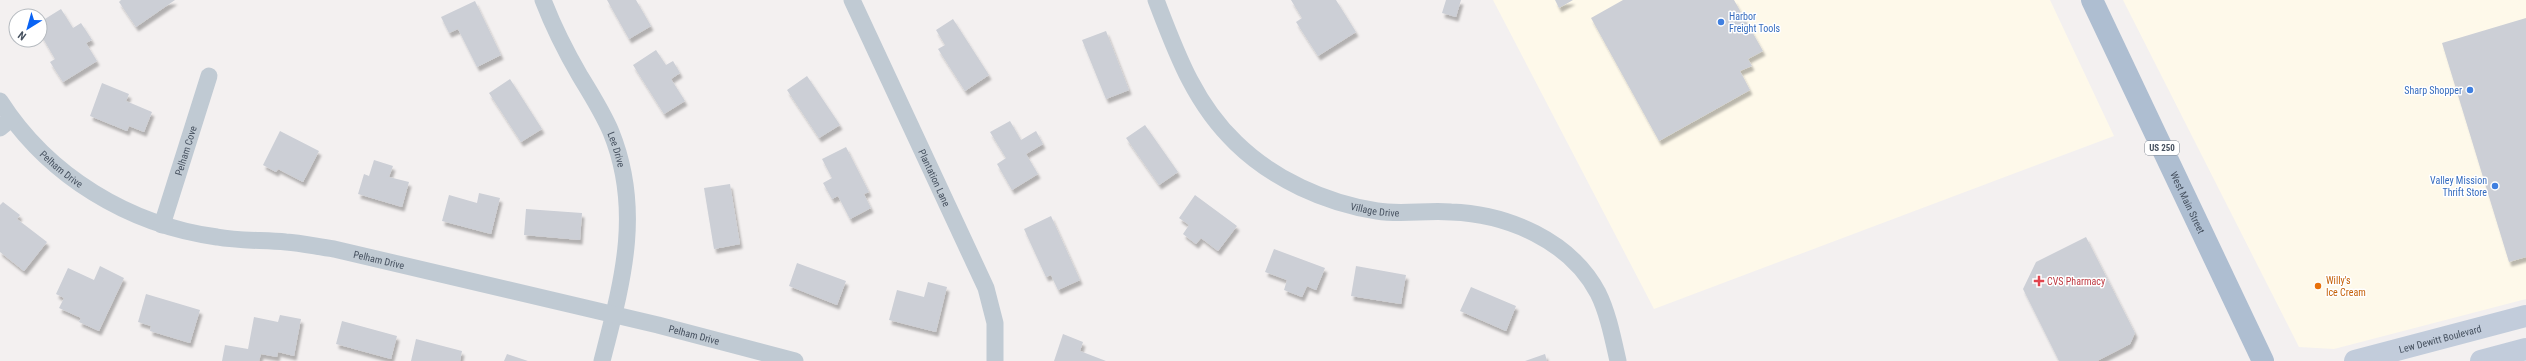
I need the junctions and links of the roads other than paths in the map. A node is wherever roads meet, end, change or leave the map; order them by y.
1 (542, 0) edge
2 (852, 0) edge
3 (1156, 0) edge
4 (2092, 0) edge
5 (209, 76) dead end
6 (0, 101) edge
7 (6, 124) edge
8 (162, 225) junction
9 (614, 314) junction
10 (2526, 316) edge
11 (2526, 349) edge
12 (602, 361) edge
13 (795, 361) edge
14 (995, 361) edge
15 (1618, 361) edge
16 (2263, 361) edge
17 (2355, 361) edge
18 (2481, 361) edge

1 - 9 street, Lee Drive
2 - 14 street, Plantation Lane
3 - 15 street, Village Drive
4 - 16 main road, West Main Street / US 250
5 - 8 street, Pelham Cove
6 - 7 street, Pelham Drive
7 - 8 street, Pelham Drive
8 - 9 street, Pelham Drive
9 - 12 street, Lee Drive
9 - 13 street, Pelham Drive
10 - 17 main road, Lew Dewitt Boulevard
11 - 18 main road

